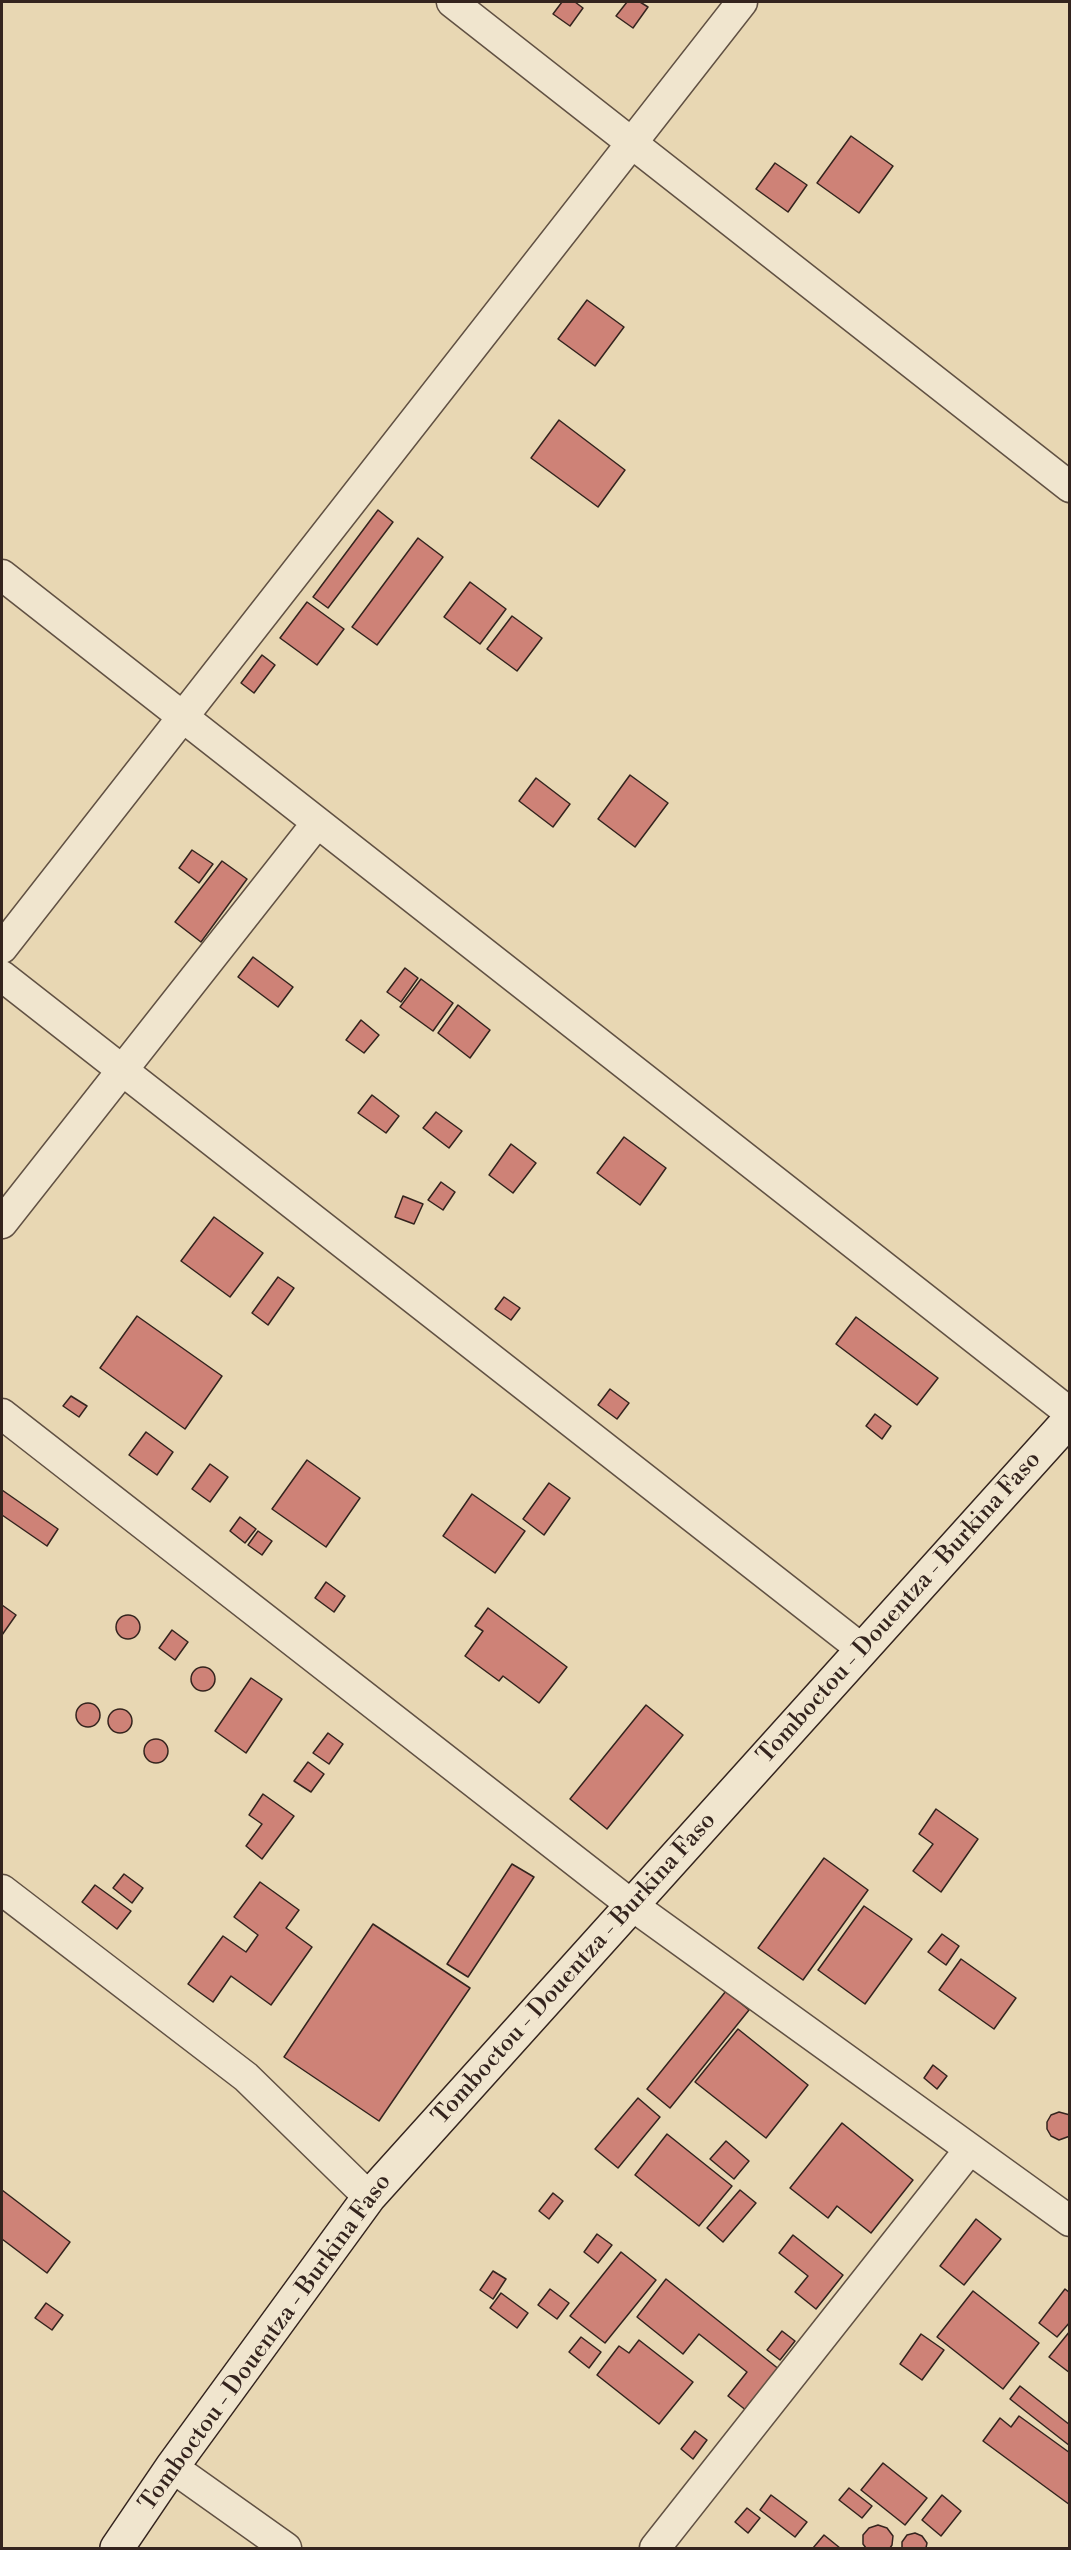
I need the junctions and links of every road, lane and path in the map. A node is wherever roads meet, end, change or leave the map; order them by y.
1 (452, 2) edge
2 (742, 2) edge
3 (633, 144) junction
4 (1070, 487) edge
5 (2, 575) edge
6 (182, 717) junction
7 (316, 823) junction
8 (2, 948) edge
9 (2, 976) edge
10 (122, 1070) junction
11 (2, 1223) edge
12 (1070, 1413) edge
13 (2, 1414) edge
14 (1070, 1419) edge
15 (863, 1650) junction
16 (2, 1890) edge
17 (633, 1906) junction
18 (970, 2149) junction
19 (369, 2197) junction
20 (1070, 2221) edge
21 (172, 2467) junction
22 (117, 2548) edge
23 (286, 2548) edge
24 (655, 2548) edge

1 - 3 street
2 - 3 street
3 - 4 street
3 - 6 street
5 - 6 street
6 - 7 street
6 - 8 street
7 - 10 street
7 - 12 street
9 - 10 street
10 - 11 street
10 - 15 street
13 - 17 street
14 - 15 main road, Tomboctou - Douentza - Burkina Faso
15 - 17 main road, Tomboctou - Douentza - Burkina Faso
16 - 19 street
17 - 18 street
17 - 19 main road, Tomboctou - Douentza - Burkina Faso
18 - 20 street
18 - 24 street
19 - 21 main road, Tomboctou - Douentza - Burkina Faso
21 - 22 main road, Tomboctou - Douentza - Burkina Faso
21 - 23 street

